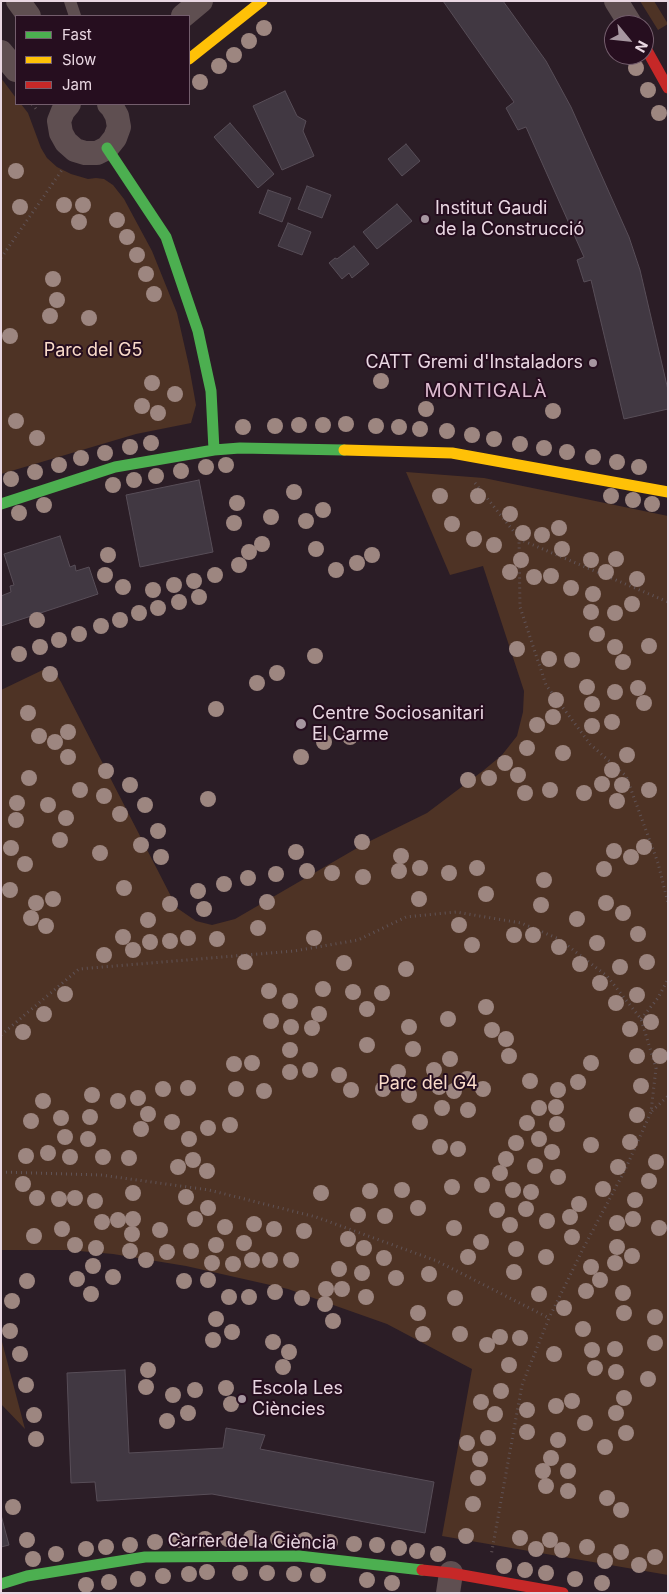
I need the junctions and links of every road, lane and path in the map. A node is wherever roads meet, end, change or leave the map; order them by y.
1 (18, 1) edge
2 (70, 1) edge
3 (201, 1) edge
4 (262, 1) edge
5 (616, 1) edge
6 (28, 15) edge
7 (75, 15) edge
8 (184, 15) edge
9 (625, 15) edge
10 (1, 52) edge
11 (190, 58) edge
12 (654, 62) edge
13 (15, 69) edge
14 (667, 84) edge
15 (120, 108) edge
16 (58, 109) edge
17 (107, 148) junction
18 (75, 150) junction
19 (1, 258) edge
20 (214, 450) junction
21 (452, 453) junction
22 (668, 492) edge
23 (1, 504) edge
24 (519, 538) junction
25 (668, 602) edge
26 (668, 903) edge
27 (668, 979) edge
28 (641, 1019) junction
29 (1, 1035) edge
30 (668, 1096) edge
31 (650, 1112) junction
32 (1, 1172) edge
33 (549, 1318) junction
34 (450, 1583) edge
35 (1, 1584) edge
36 (486, 1586) edge
37 (563, 1593) edge

1 - 6 street
2 - 7 lane
3 - 8 street
4 - 11 street
5 - 9 street
10 - 13 street
12 - 14 street
15 - 17 street
16 - 18 street
17 - 18 street
17 - 20 street
18 - 19 path
20 - 21 street
20 - 23 street
21 - 22 street
21 - 24 path
24 - 25 path
24 - 26 path
27 - 28 path
28 - 29 path
28 - 31 path
30 - 31 path
31 - 33 path
32 - 33 path
33 - 36 path
34 - 35 street, Carrer de la Ciència
34 - 36 street, Carrer de la Ciència
36 - 37 street, Carrer de la Ciència

